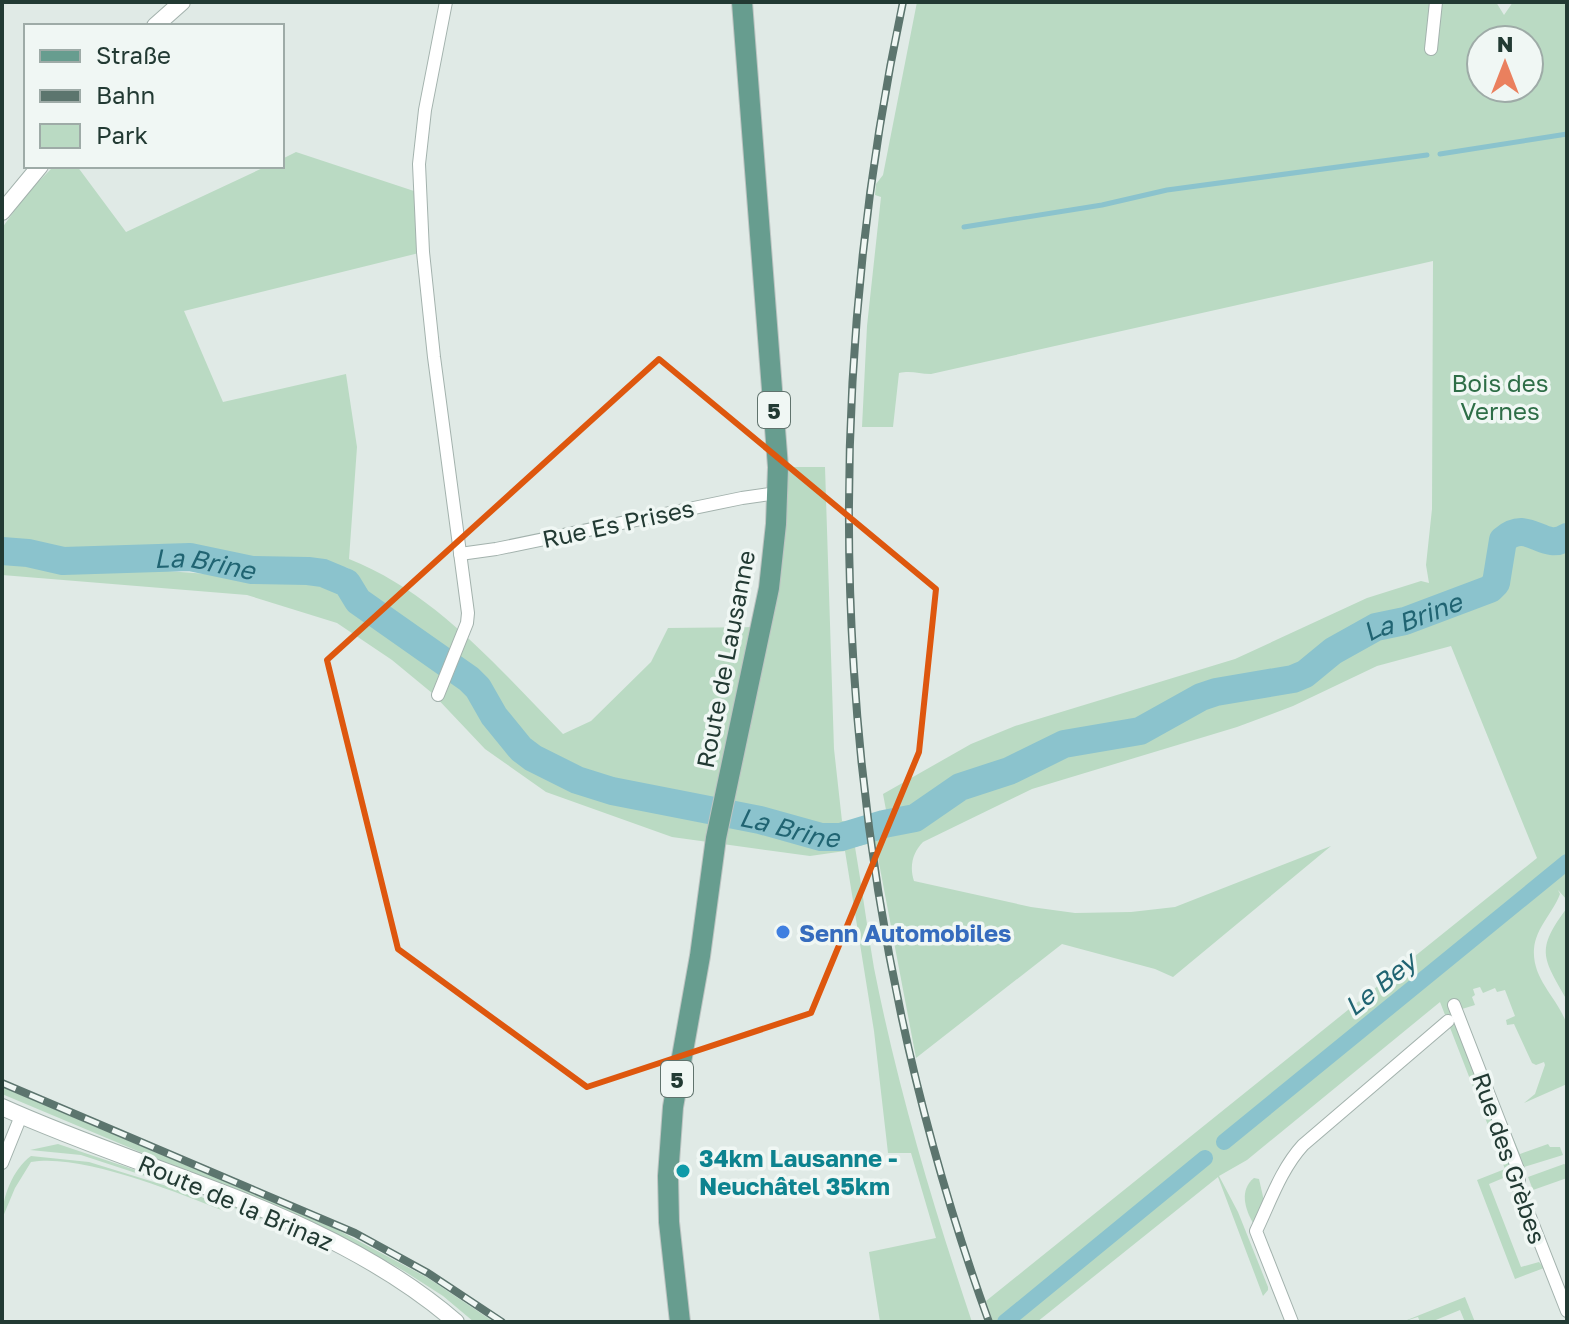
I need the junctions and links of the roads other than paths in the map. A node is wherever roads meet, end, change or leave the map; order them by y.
1 (182, 2) edge
2 (446, 2) edge
3 (742, 2) edge
4 (1436, 2) edge
5 (157, 24) edge
6 (1431, 49) dead end
7 (38, 168) edge
8 (2, 212) edge
9 (777, 493) junction
10 (460, 554) junction
11 (438, 695) dead end
12 (1454, 1005) dead end
13 (1448, 1021) dead end
14 (2, 1107) edge
15 (21, 1116) junction
16 (2, 1163) edge
17 (1567, 1311) edge
18 (456, 1322) edge
19 (680, 1322) edge
20 (1292, 1322) edge

1 - 5 street
2 - 10 street
3 - 9 main road, Route de Lausanne / 5
4 - 6 street
7 - 8 street
9 - 10 street, Rue Es Prises
9 - 19 main road, Route de Lausanne / 5
10 - 11 street
12 - 17 street, Rue des Grèbes
13 - 20 street
14 - 15 street, Route de la Brinaz
15 - 16 street
15 - 18 street, Route de la Brinaz

